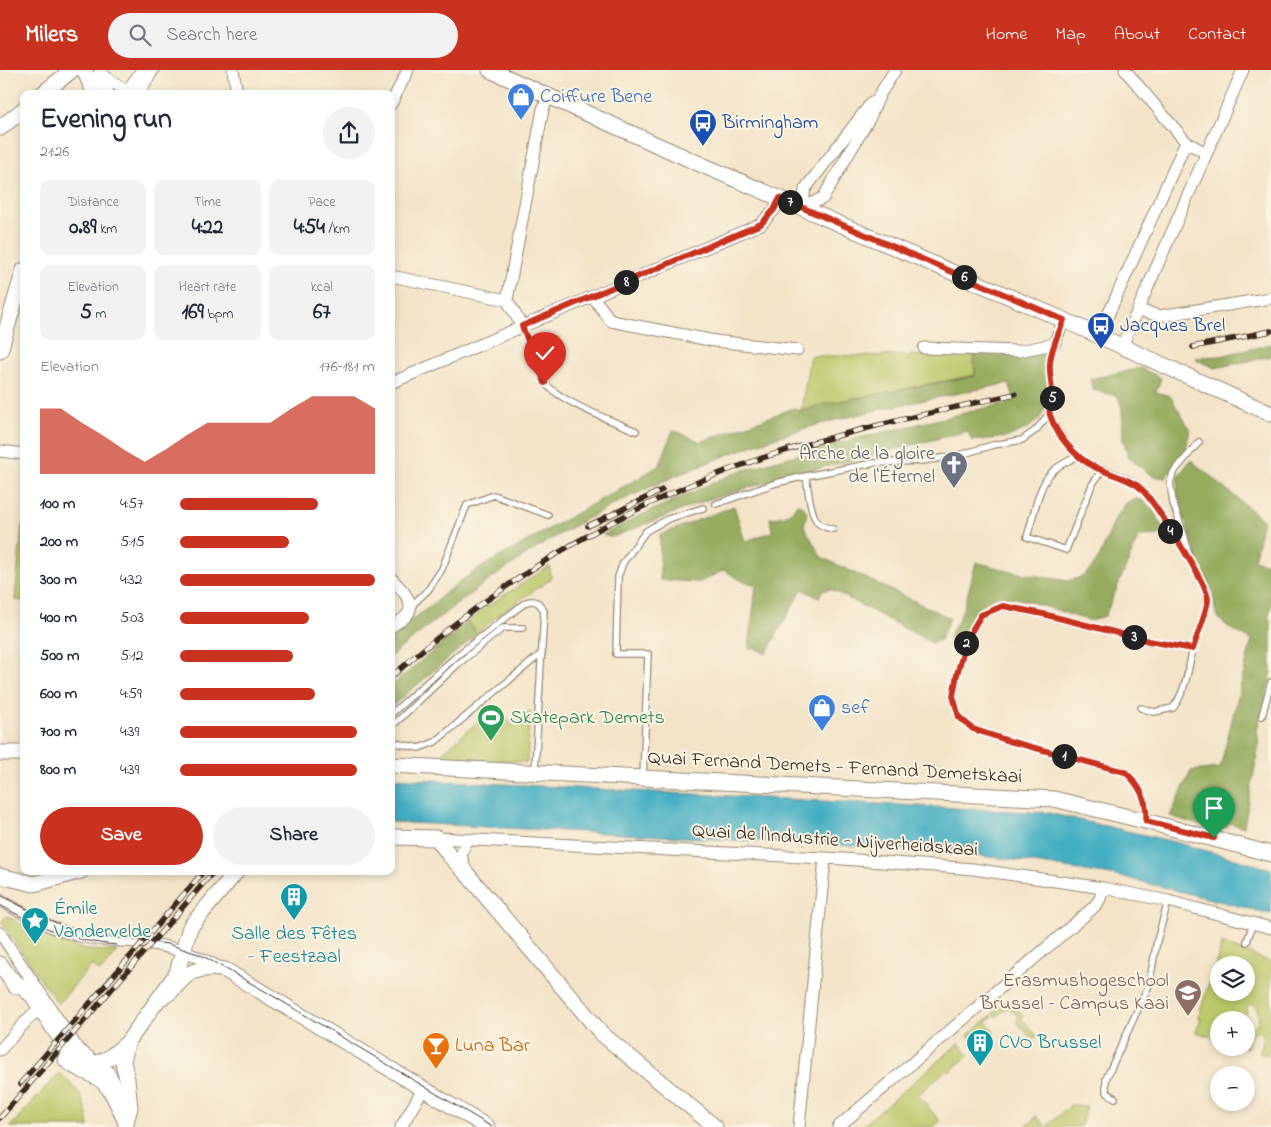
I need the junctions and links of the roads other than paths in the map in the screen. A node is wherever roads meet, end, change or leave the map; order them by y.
1 (72, 70) edge
2 (84, 70) edge
3 (142, 70) edge
4 (153, 70) edge
5 (233, 70) edge
6 (408, 70) edge
7 (490, 70) edge
8 (894, 70) edge
9 (1125, 70) edge
10 (1243, 70) edge
11 (101, 72) edge
12 (47, 90) edge
13 (93, 90) edge
14 (108, 90) edge
15 (126, 90) edge
16 (132, 90) edge
17 (133, 90) edge
18 (236, 90) edge
19 (880, 94) junction
20 (395, 96) edge
21 (549, 96) junction
22 (20, 112) edge
23 (0, 128) edge
24 (1186, 142) junction
25 (1206, 153) junction
26 (780, 198) junction
27 (802, 208) junction
28 (395, 277) edge
29 (20, 284) edge
30 (593, 296) junction
31 (1271, 298) edge
32 (507, 300) junction
33 (1138, 310) junction
34 (1064, 320) junction
35 (522, 326) junction
36 (1098, 336) junction
37 (1054, 344) junction
38 (1122, 346) junction
39 (924, 348) dead end
40 (797, 350) dead end
41 (0, 351) edge
42 (395, 381) edge
43 (1049, 414) junction
44 (1271, 414) edge
45 (636, 431) dead end
46 (1199, 442) dead end
47 (0, 451) edge
48 (20, 454) edge
49 (1078, 456) junction
50 (1102, 470) junction
51 (806, 476) junction
52 (716, 504) dead end
53 (703, 508) dead end
54 (548, 515) dead end
55 (833, 529) dead end
56 (1190, 561) junction
57 (395, 583) edge
58 (410, 607) junction
59 (395, 624) edge
60 (523, 628) dead end
61 (1193, 649) junction
62 (542, 653) junction
63 (1271, 682) edge
64 (1141, 708) dead end
65 (395, 710) edge
66 (1262, 716) dead end
67 (395, 723) edge
68 (395, 743) edge
69 (0, 753) edge
70 (20, 754) edge
71 (395, 765) edge
72 (535, 772) junction
73 (643, 778) junction
74 (1146, 821) junction
75 (395, 837) edge
76 (437, 838) junction
77 (467, 840) junction
78 (1271, 854) edge
79 (825, 858) junction
80 (467, 874) junction
81 (67, 875) edge
82 (234, 875) edge
83 (0, 876) edge
84 (1103, 888) junction
85 (0, 900) edge
86 (1168, 902) junction
87 (1253, 923) junction
88 (1271, 928) edge
89 (0, 933) edge
90 (1247, 942) dead end
91 (184, 952) junction
92 (0, 964) edge
93 (225, 970) junction
94 (160, 998) junction
95 (38, 1013) junction
96 (126, 1043) junction
97 (0, 1050) edge
98 (97, 1063) junction
99 (423, 1089) junction
100 (1115, 1098) dead end
101 (126, 1124) edge
102 (401, 1127) edge
103 (487, 1127) edge
104 (715, 1127) edge
105 (799, 1127) edge
106 (838, 1127) edge

1 - 12 street
2 - 13 street
3 - 16 street
4 - 17 street
5 - 18 street
6 - 20 street
7 - 21 street
8 - 19 street
9 - 24 street
10 - 25 street
11 - 14 street
11 - 15 street
19 - 27 street
19 - 27 street
21 - 26 street
21 - 32 street
22 - 23 street
24 - 25 street
24 - 36 street
25 - 33 street
26 - 27 street
26 - 30 street
27 - 34 street
28 - 32 street
29 - 41 street
30 - 35 street
30 - 40 street
31 - 33 street
32 - 35 street
33 - 38 street
34 - 36 street
34 - 37 street
35 - 42 street
35 - 45 lane
36 - 38 street
37 - 39 street
37 - 43 lane
38 - 44 street
43 - 49 lane
43 - 51 lane
46 - 56 lane
47 - 48 street
49 - 50 lane
49 - 50 lane
50 - 56 lane
51 - 52 lane
51 - 55 lane
53 - 73 lane
54 - 58 lane
56 - 61 lane
57 - 58 street
58 - 59 street
60 - 67 lane
61 - 64 lane
61 - 74 lane
62 - 65 lane
62 - 68 lane
62 - 72 lane
63 - 66 lane
69 - 70 street
71 - 72 street, Quai Fernand Demets - Fernand Demetskaai
72 - 73 street, Quai Fernand Demets - Fernand Demetskaai
73 - 74 street, Quai Fernand Demets - Fernand Demetskaai
74 - 78 street, Quai Fernand Demets - Fernand Demetskaai
75 - 76 street, Quai de l'Industrie - Nijverheidskaai
76 - 77 street, Quai de l'Industrie - Nijverheidskaai
76 - 80 street
77 - 79 street, Quai de l'Industrie - Nijverheidskaai
77 - 80 street
79 - 84 street, Quai de l'Industrie - Nijverheidskaai
79 - 105 street
80 - 104 street
81 - 83 street
82 - 91 street
84 - 86 street, Quai de l'Industrie - Nijverheidskaai
84 - 106 street
85 - 91 street
86 - 87 street, Quai de l'Industrie - Nijverheidskaai
86 - 100 lane
87 - 88 street, Quai de l'Industrie - Nijverheidskaai
87 - 90 lane
89 - 98 street
91 - 93 street
91 - 94 street
92 - 95 street
93 - 94 street
93 - 99 street
94 - 96 street
95 - 97 street
95 - 98 street
95 - 101 street
96 - 98 street
96 - 101 street
98 - 101 street
99 - 102 street
99 - 103 street

